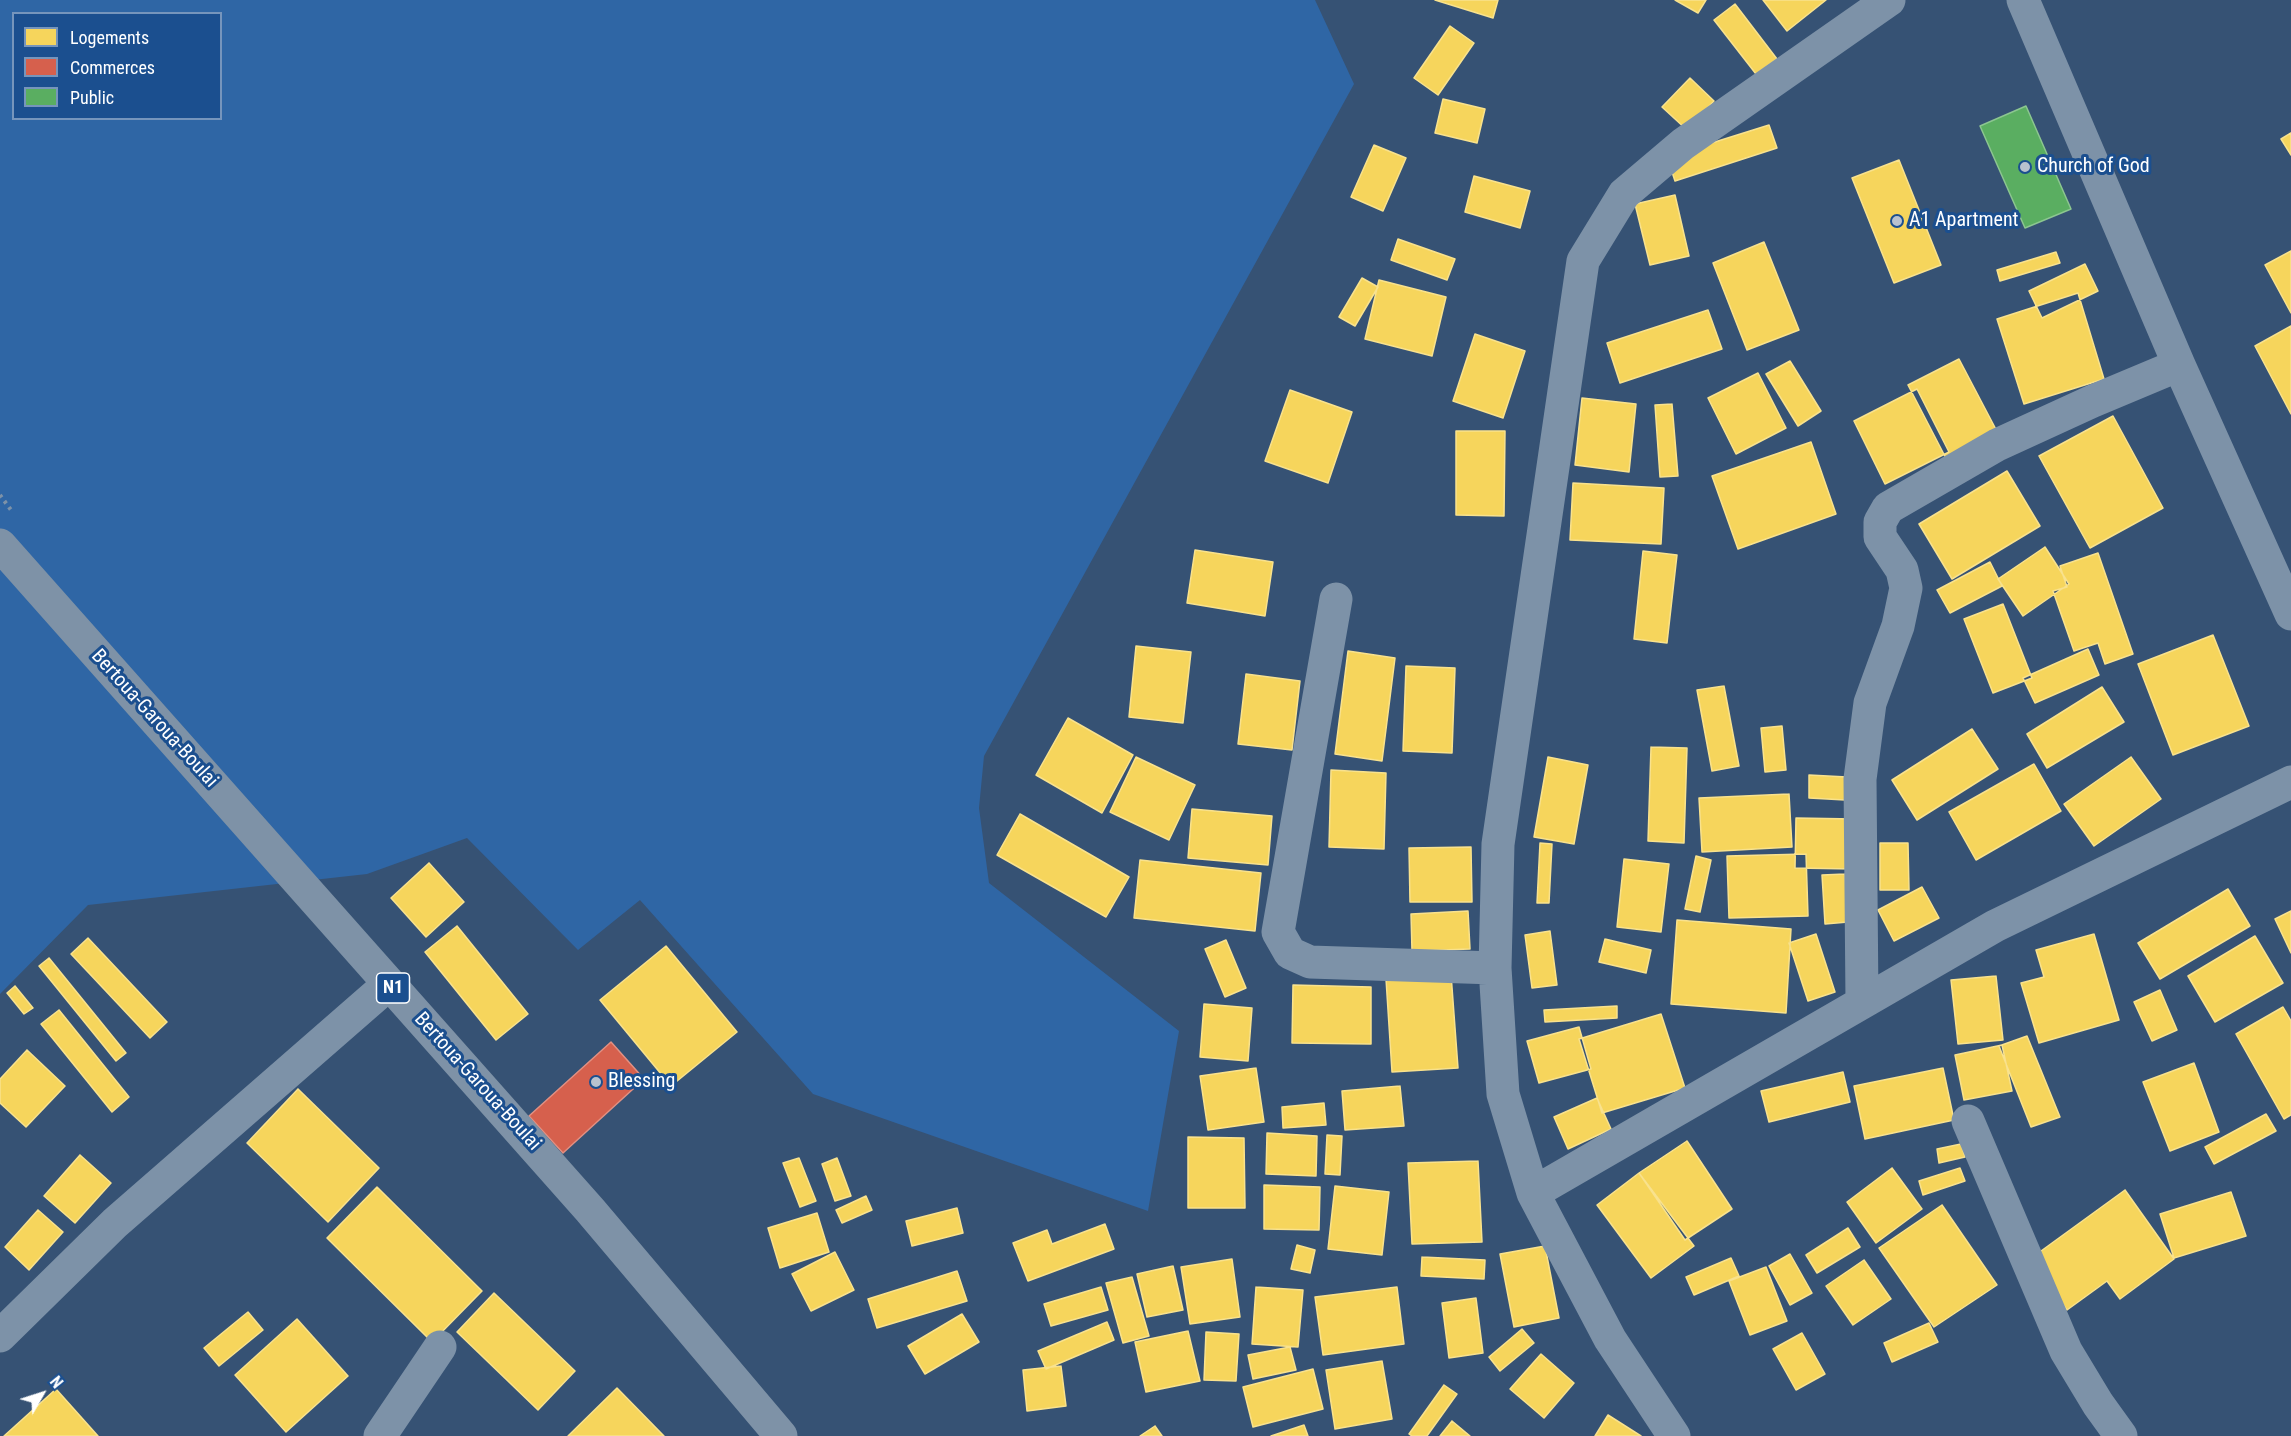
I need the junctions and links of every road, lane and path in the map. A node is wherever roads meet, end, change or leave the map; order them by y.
1 (1889, 0) edge
2 (2024, 0) edge
3 (2179, 365) junction
4 (0, 545) edge
5 (1336, 599) dead end
6 (2291, 615) edge
7 (2291, 782) edge
8 (1495, 968) junction
9 (389, 984) junction
10 (1863, 1002) junction
11 (1968, 1120) dead end
12 (1533, 1193) junction
13 (0, 1336) edge
14 (440, 1347) dead end
15 (380, 1436) edge
16 (780, 1436) edge
17 (1674, 1436) edge
18 (2121, 1436) edge

1 - 8 street
2 - 3 street
3 - 6 street
3 - 10 street
4 - 9 highway, Bertoua-Garoua-Boulai / N1
5 - 8 street
7 - 10 street
8 - 12 street
9 - 13 street
9 - 16 highway, Bertoua-Garoua-Boulai / N1
10 - 12 street
11 - 18 street
12 - 17 street
14 - 15 street

